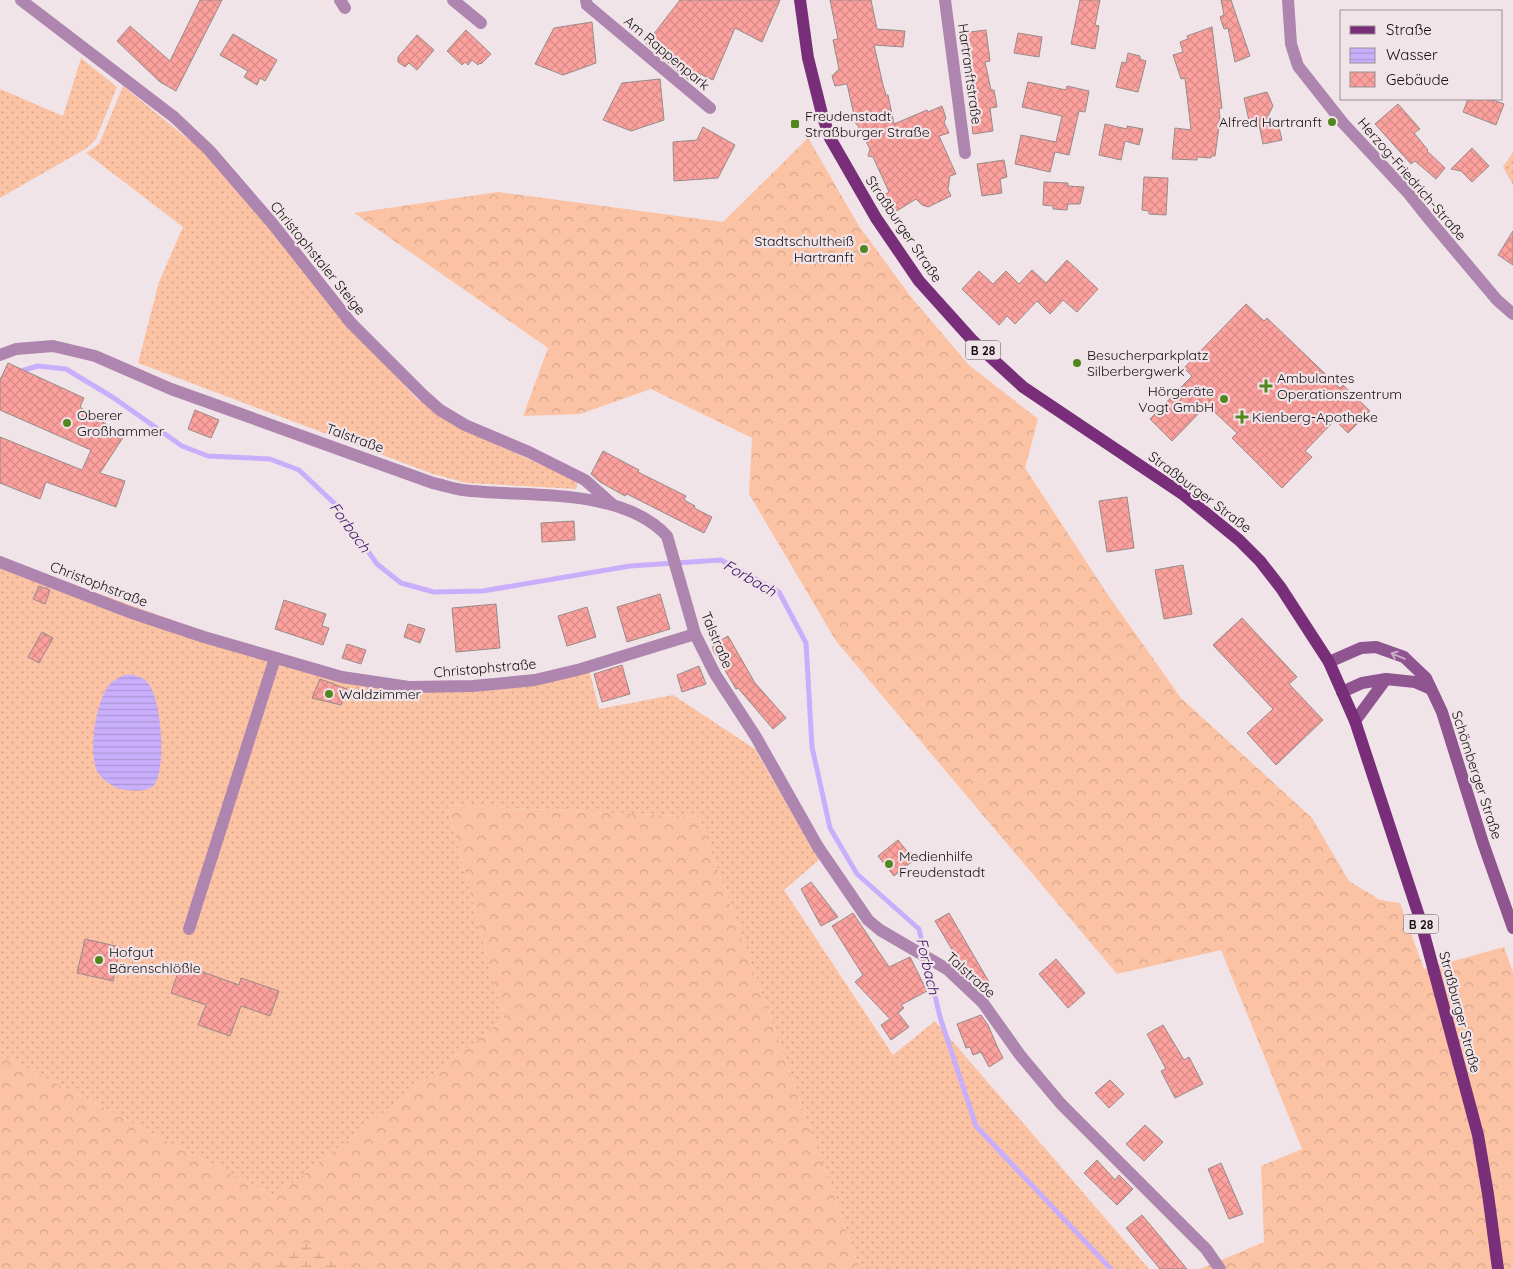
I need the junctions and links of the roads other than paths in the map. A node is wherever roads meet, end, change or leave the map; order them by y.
1 (21, 0) edge
2 (453, 0) edge
3 (586, 0) edge
4 (800, 0) edge
5 (945, 0) edge
6 (1288, 0) edge
7 (481, 23) dead end
8 (710, 108) dead end
9 (965, 153) dead end
10 (1513, 314) edge
11 (0, 355) edge
12 (612, 504) junction
13 (0, 562) edge
14 (695, 634) junction
15 (275, 658) junction
16 (1329, 662) junction
17 (1386, 679) junction
18 (1431, 689) junction
19 (1342, 692) junction
20 (1355, 721) junction
21 (1513, 928) edge
22 (189, 929) dead end
23 (1220, 1269) edge
24 (1498, 1269) edge

1 - 12 street, Christophstaler Steige
2 - 7 street
3 - 8 street, Am Rappenpark
4 - 16 main road, Straßburger Straße / B 28
5 - 9 street, Hartranftstraße
6 - 10 street, Herzog-Friedrich-Straße
11 - 12 street, Talstraße
12 - 14 street, Talstraße
13 - 15 street, Christophstraße
14 - 15 street, Christophstraße
14 - 23 street, Talstraße
15 - 22 street
18 -> 16 main road, Schömberger Straße
16 - 19 main road, Straßburger Straße / B 28
17 - 18 main road
17 - 19 main road
17 - 20 main road
18 - 21 main road, Schömberger Straße
19 - 20 main road, Straßburger Straße / B 28
20 - 24 main road, Straßburger Straße / B 28

